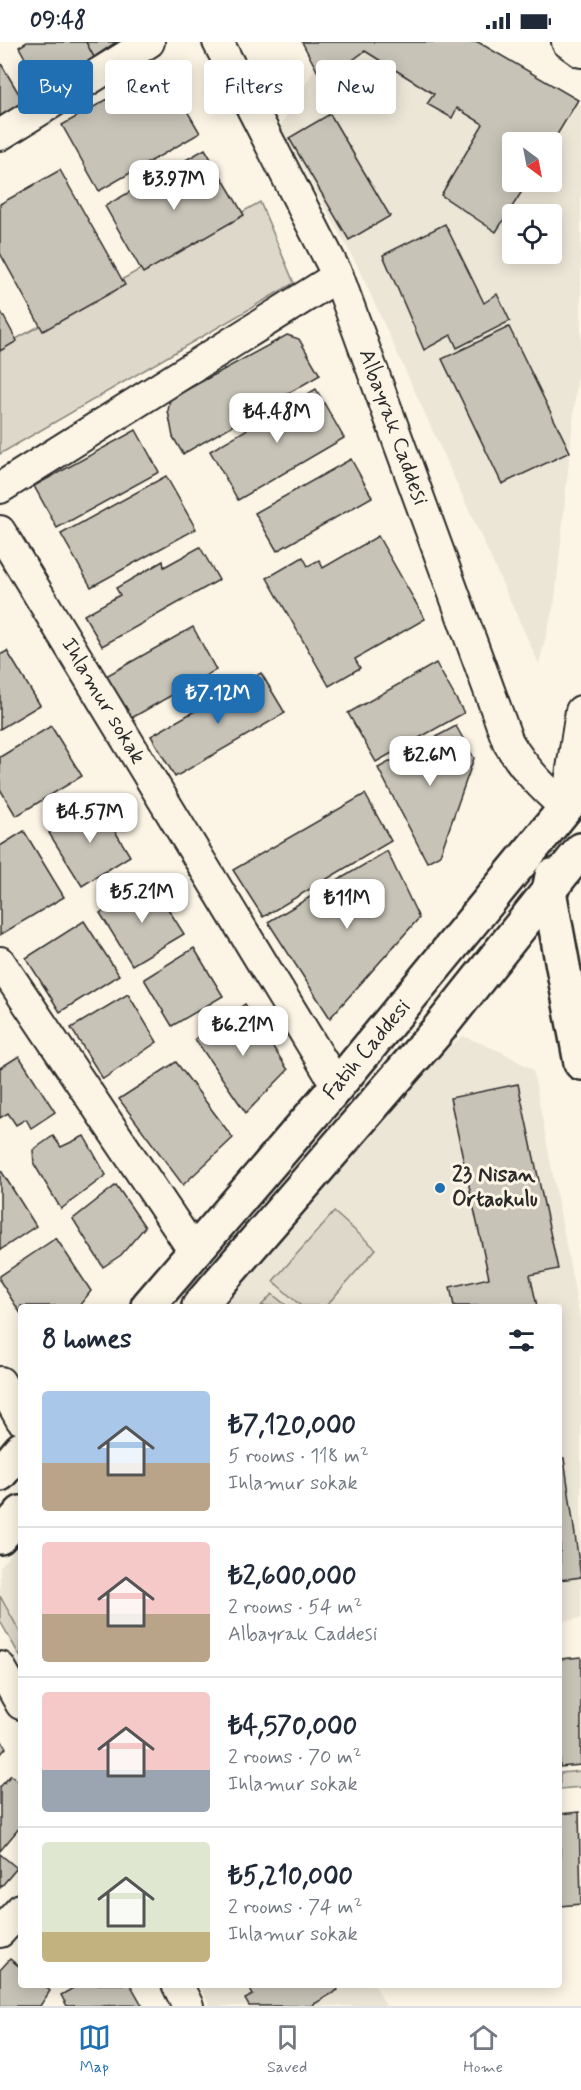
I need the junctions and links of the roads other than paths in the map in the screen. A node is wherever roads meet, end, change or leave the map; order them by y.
1 (149, 42) edge
2 (218, 42) edge
3 (567, 42) edge
4 (581, 52) edge
5 (0, 135) edge
6 (338, 276) junction
7 (0, 488) edge
8 (0, 531) edge
9 (581, 711) edge
10 (573, 799) edge
11 (581, 850) edge
12 (549, 891) junction
13 (0, 962) edge
14 (581, 1063) edge
15 (337, 1086) junction
16 (195, 1253) junction
17 (150, 1304) edge
18 (201, 1304) edge
19 (0, 1382) edge
20 (18, 1414) edge
21 (18, 1453) edge
22 (0, 1474) edge
23 (18, 1516) edge
24 (0, 1537) edge
25 (0, 1667) edge
26 (18, 1699) edge
27 (18, 1912) edge
28 (0, 1932) edge
29 (179, 1988) edge
30 (188, 2006) edge

1 - 5 street
2 - 6 street, Albayrak Caddesi
3 - 4 street
6 - 7 street
6 - 10 street, Albayrak Caddesi
8 - 15 street, Ihlamur sokak
9 - 10 street
10 - 12 main road
10 - 15 main road, Fatih Caddesi
11 - 12 main road, Fatih Caddesi
12 - 14 main road
12 - 18 main road, Fatih Caddesi
13 - 16 street
15 - 16 main road, Fatih Caddesi
16 - 17 main road, Fatih Caddesi
19 - 20 street
21 - 22 main road
23 - 24 main road
25 - 26 street
27 - 28 street
29 - 30 street

